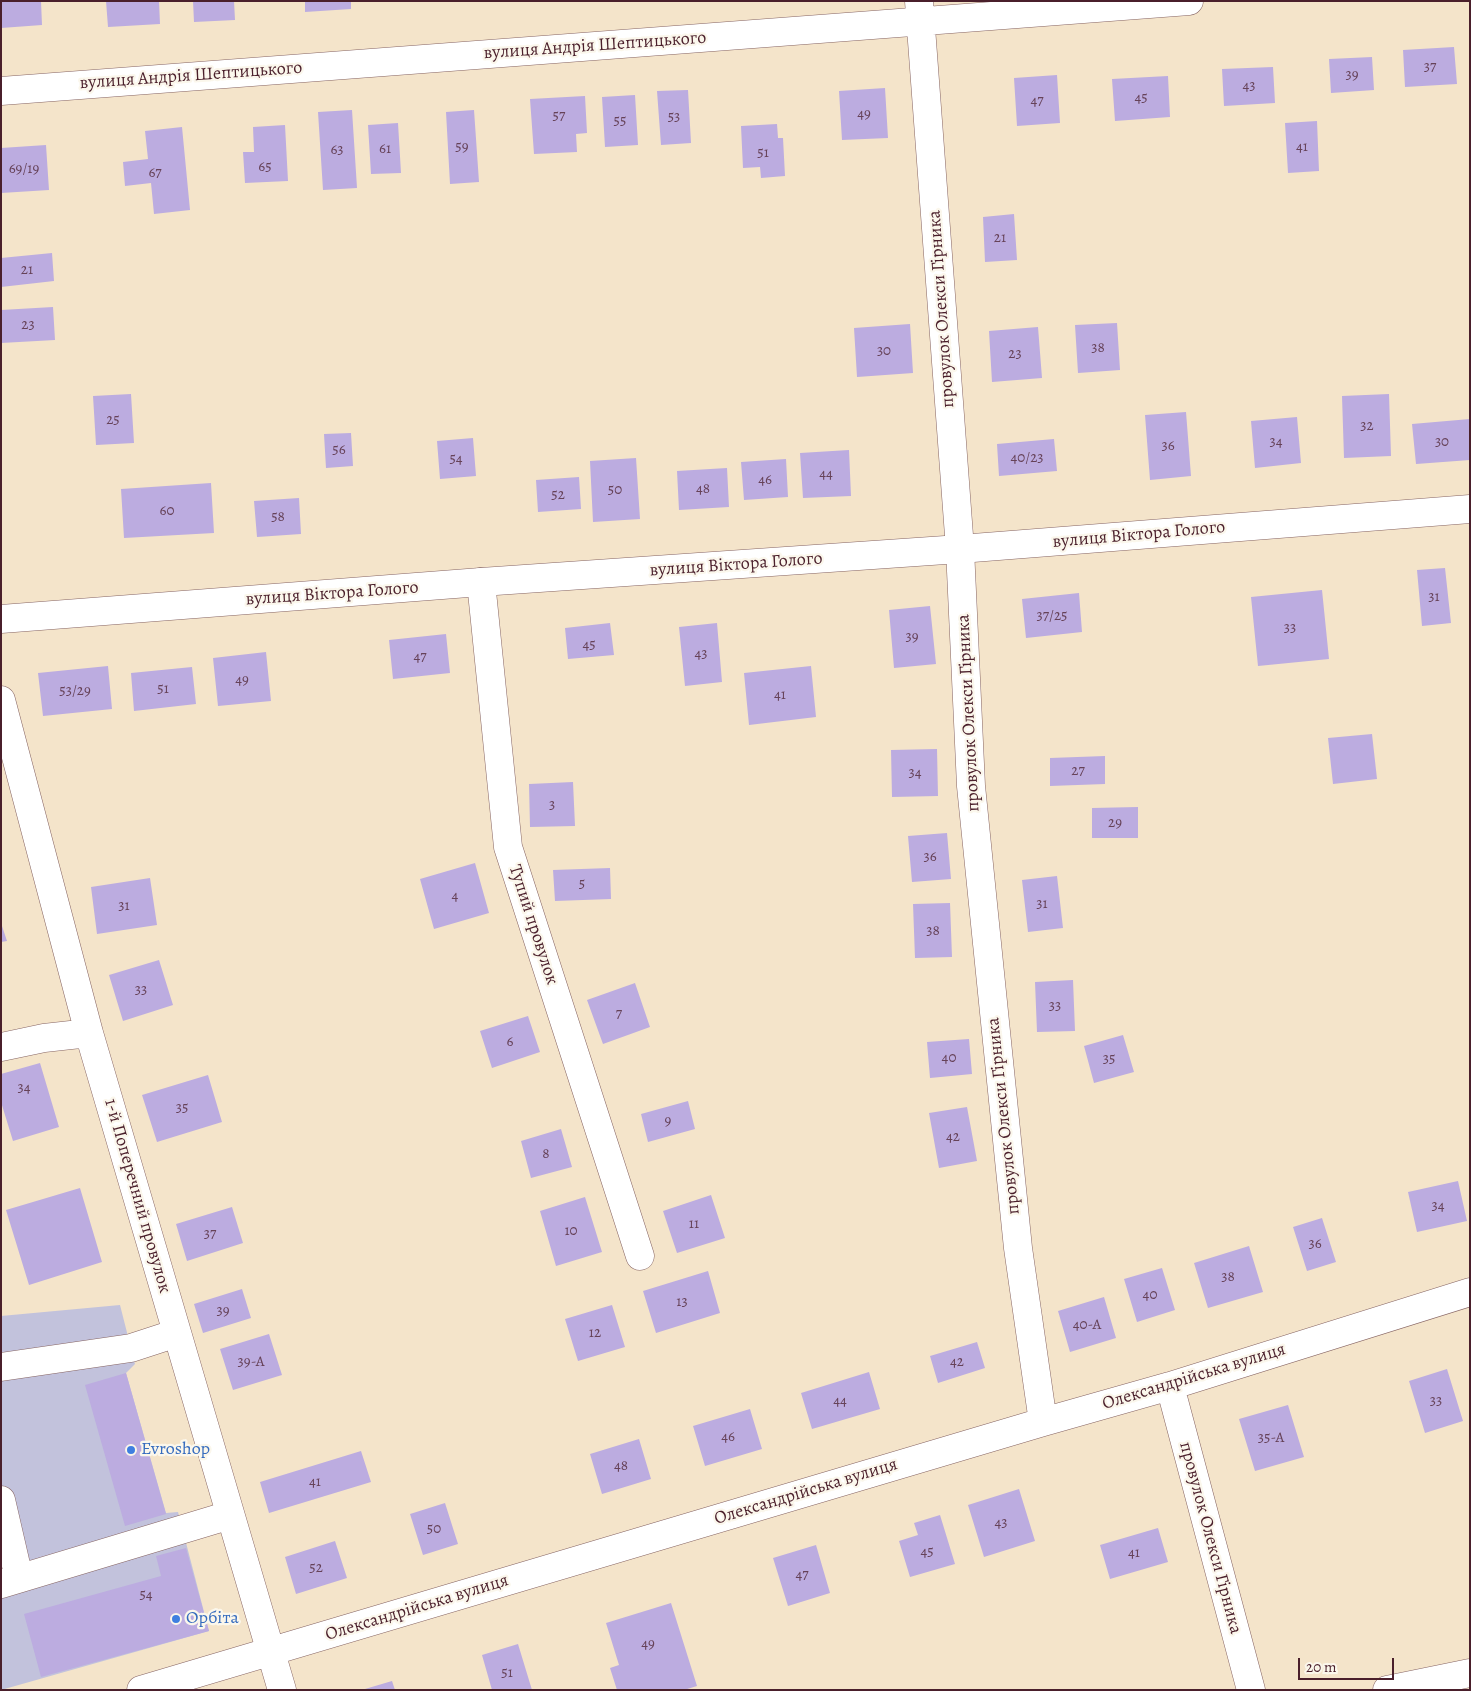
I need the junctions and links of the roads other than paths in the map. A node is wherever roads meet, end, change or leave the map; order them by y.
1 (1189, 1) edge
2 (920, 11) edge
3 (1, 91) edge
4 (1470, 509) edge
5 (960, 549) junction
6 (481, 582) junction
7 (1, 619) edge
8 (1, 700) edge
9 (89, 1033) junction
10 (1, 1048) edge
11 (640, 1256) dead end
12 (1470, 1292) edge
13 (177, 1333) junction
14 (1, 1367) edge
15 (1170, 1386) junction
16 (1043, 1422) junction
17 (1, 1500) edge
18 (230, 1515) junction
19 (10, 1581) edge
20 (270, 1652) junction
21 (1470, 1673) edge
22 (140, 1690) edge
23 (282, 1690) edge
24 (1251, 1690) edge
25 (1387, 1690) edge

1 - 2 street, вулиця Андрія Шептицького
2 - 3 street, вулиця Андрія Шептицького
2 - 5 street, провулок Олекси Гірника
4 - 5 street, вулиця Віктора Голого
5 - 6 street, вулиця Віктора Голого
5 - 16 street, провулок Олекси Гірника
6 - 7 street, вулиця Віктора Голого
6 - 11 street, Тупий провулок
8 - 9 street, 1-й Поперечний провулок
9 - 10 street
9 - 13 street, 1-й Поперечний провулок
12 - 15 street, Олександрійська вулиця
13 - 14 street
13 - 18 street, 1-й Поперечний провулок
15 - 16 street, Олександрійська вулиця
15 - 24 street, провулок Олекси Гірника
16 - 20 street, Олександрійська вулиця
17 - 19 street
18 - 19 street
18 - 20 street, 1-й Поперечний провулок
20 - 22 street, Олександрійська вулиця
20 - 23 street, 1-й Поперечний провулок
21 - 25 street

